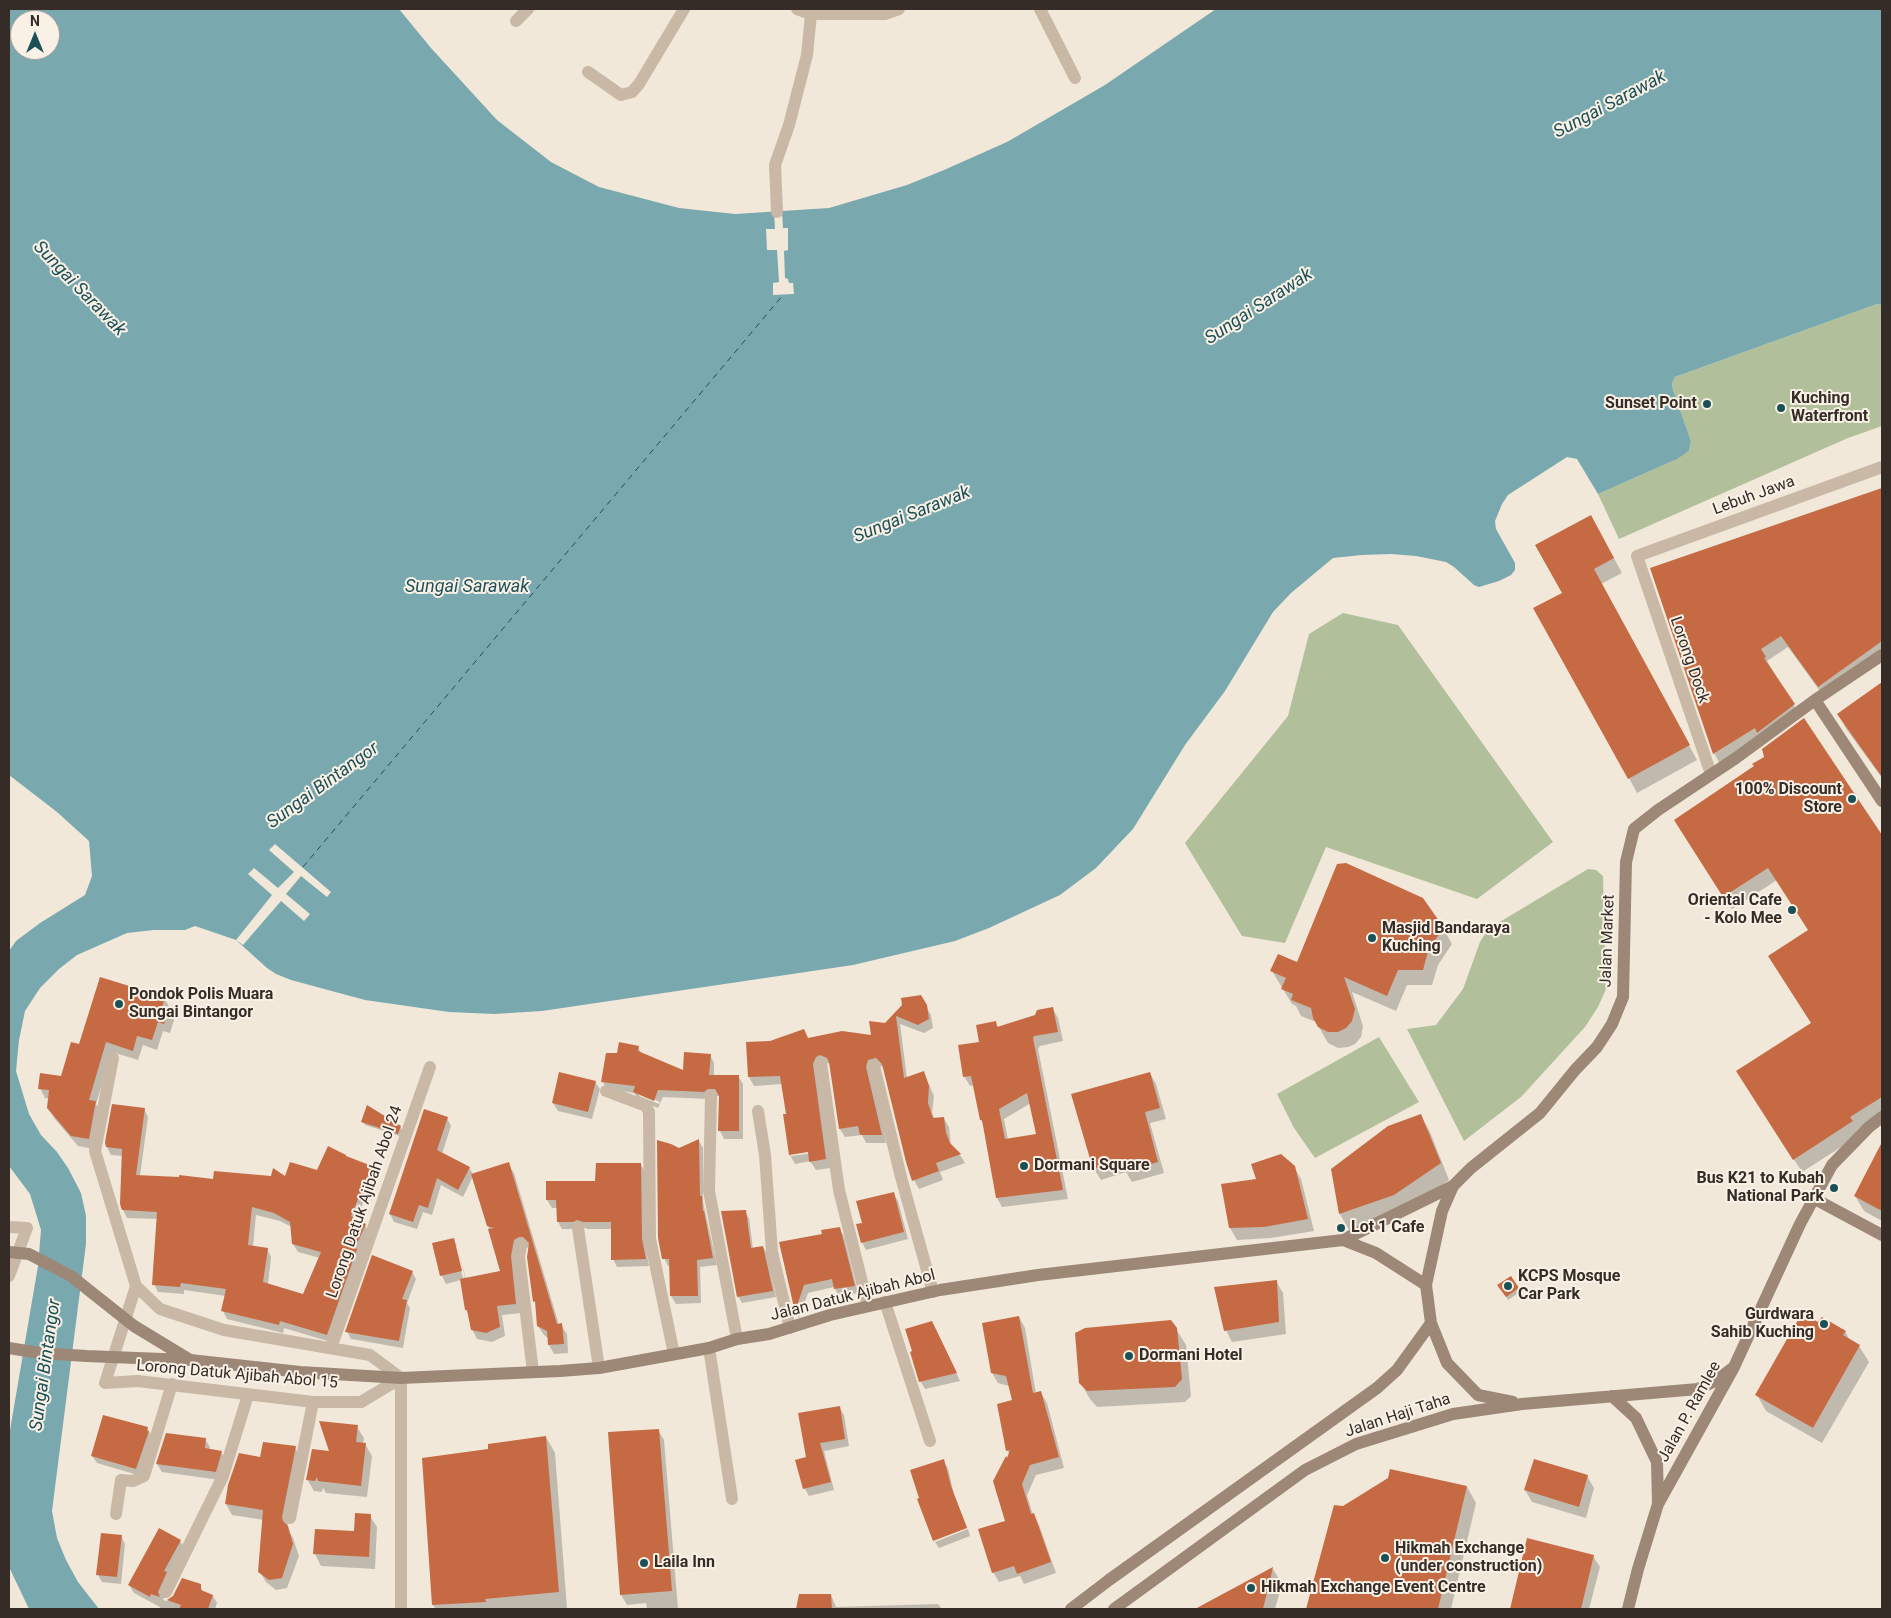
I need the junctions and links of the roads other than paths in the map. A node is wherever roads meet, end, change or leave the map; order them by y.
1 (528, 9) edge
2 (684, 9) edge
3 (798, 9) edge
4 (900, 9) edge
5 (1040, 9) edge
6 (811, 14) junction
7 (516, 22) dead end
8 (588, 72) dead end
9 (1075, 78) dead end
10 (777, 212) dead end
11 (1882, 467) edge
12 (1637, 556) joint
13 (1882, 655) edge
14 (1815, 700) junction
15 (1711, 774) junction
16 (1882, 801) edge
17 (113, 1058) dead end
18 (821, 1063) dead end
19 (874, 1066) dead end
20 (430, 1067) dead end
21 (606, 1091) dead end
22 (711, 1096) dead end
23 (758, 1112) dead end
24 (1882, 1116) edge
25 (1453, 1186) junction
26 (1814, 1198) junction
27 (9, 1227) edge
28 (578, 1228) dead end
29 (1882, 1235) edge
30 (1343, 1240) junction
31 (521, 1245) dead end
32 (9, 1252) edge
33 (9, 1276) edge
34 (1426, 1285) junction
35 (136, 1286) junction
36 (933, 1292) junction
37 (885, 1302) junction
38 (868, 1306) junction
39 (1431, 1323) junction
40 (790, 1328) junction
41 (738, 1339) junction
42 (9, 1348) edge
43 (331, 1348) junction
44 (709, 1348) junction
45 (674, 1354) junction
46 (190, 1360) junction
47 (1734, 1367) junction
48 (599, 1368) junction
49 (533, 1372) junction
50 (401, 1378) junction
51 (172, 1384) junction
52 (248, 1395) junction
53 (1612, 1396) junction
54 (314, 1402) junction
55 (1522, 1404) junction
56 (930, 1441) dead end
57 (732, 1500) dead end
58 (1658, 1504) junction
59 (116, 1514) dead end
60 (290, 1518) dead end
61 (166, 1592) dead end
62 (401, 1609) edge
63 (1071, 1609) edge
64 (1114, 1609) edge
65 (1628, 1609) edge

1 - 7 street
2 - 8 street
3 - 6 street
4 - 6 street
5 - 9 street
6 - 10 street
11 - 12 street, Lebuh Jawa
12 - 15 street, Lorong Dock
13 - 14 main road, Jalan Market
14 - 15 main road, Jalan Market
14 - 16 main road
15 - 25 main road, Jalan Market
17 - 35 street
18 - 38 street
19 - 36 street
20 - 43 street, Lorong Datuk Ajibah Abol 24
21 - 45 street
22 - 41 street
23 - 40 street
24 - 26 main road, Jalan P. Ramlee
25 - 30 main road, Jalan Datuk Ajibah Abol
25 - 34 main road, Jalan Market
26 - 29 main road
26 - 47 main road, Jalan P. Ramlee
27 - 33 street
28 - 48 street
30 - 34 main road, Jalan Datuk Ajibah Abol
30 - 36 main road, Jalan Datuk Ajibah Abol
31 - 49 street
32 - 46 main road, bridge
34 - 39 main road
35 - 43 street
35 - 51 street, Lorong Datuk Ajibah Abol 15
36 - 37 main road, Jalan Datuk Ajibah Abol
37 - 38 main road, Jalan Datuk Ajibah Abol
37 - 56 street
38 - 40 main road, Jalan Datuk Ajibah Abol
39 - 55 main road
39 - 63 main road, Jalan Haji Taha
40 - 41 main road, Jalan Datuk Ajibah Abol
41 - 44 main road, Jalan Datuk Ajibah Abol
42 - 46 main road, Jalan Datuk Ajibah Abol, bridge
43 - 50 street
44 - 45 main road, Jalan Datuk Ajibah Abol
44 - 57 street
45 - 48 main road, Jalan Datuk Ajibah Abol
46 - 50 main road, Jalan Datuk Ajibah Abol
47 - 53 main road, Jalan Haji Taha
47 - 58 main road, Jalan P. Ramlee
48 - 49 main road, Jalan Datuk Ajibah Abol
49 - 50 main road, Jalan Datuk Ajibah Abol
50 - 54 street, Lorong Datuk Ajibah Abol 15
50 - 62 street
51 - 52 street, Lorong Datuk Ajibah Abol 15
51 - 59 street
52 - 54 street, Lorong Datuk Ajibah Abol 15
52 - 61 street
53 - 55 main road, Jalan Haji Taha
53 - 58 main road, Jalan P. Ramlee
54 - 60 street
55 - 64 main road, Jalan Haji Taha
58 - 65 main road, Jalan P. Ramlee

